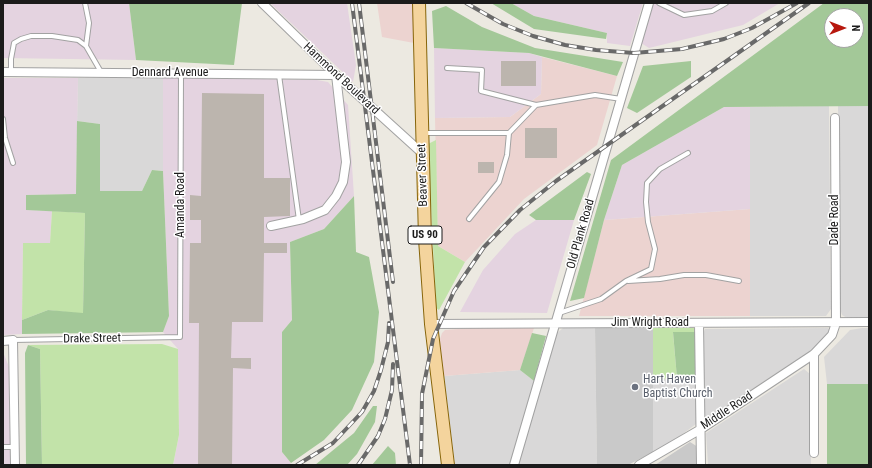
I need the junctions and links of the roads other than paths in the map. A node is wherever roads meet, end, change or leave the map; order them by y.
1 (85, 3) edge
2 (262, 3) edge
3 (419, 3) edge
4 (648, 3) edge
5 (659, 3) edge
6 (726, 3) edge
7 (86, 46) junction
8 (447, 68) dead end
9 (7, 72) edge
10 (102, 72) junction
11 (181, 73) junction
12 (279, 74) junction
13 (336, 75) junction
14 (621, 99) junction
15 (536, 105) junction
16 (834, 118) dead end
17 (3, 119) edge
18 (421, 133) junction
19 (509, 133) junction
20 (422, 153) junction
21 (688, 153) dead end
22 (13, 163) dead end
23 (469, 218) dead end
24 (299, 220) junction
25 (271, 226) dead end
26 (626, 281) junction
27 (739, 281) dead end
28 (557, 314) junction
29 (869, 322) edge
30 (555, 323) junction
31 (699, 323) junction
32 (836, 323) junction
33 (431, 324) junction
34 (180, 337) joint
35 (13, 340) junction
36 (3, 341) edge
37 (814, 354) junction
38 (700, 429) junction
39 (3, 447) edge
40 (14, 447) junction
41 (814, 452) dead end
42 (15, 465) edge
43 (448, 465) edge
44 (514, 465) edge
45 (639, 465) edge
46 (701, 465) edge

1 - 7 lane
2 - 13 street, Hammond Boulevard
3 - 18 main road, Beaver Street / US 90
4 - 14 street, Old Plank Road
5 - 6 lane
7 - 9 lane
7 - 10 lane
8 - 15 lane
9 - 10 street, Dennard Avenue
10 - 11 street, Dennard Avenue
11 - 12 street, Dennard Avenue
11 - 34 lane, Amanda Road
12 - 13 street, Dennard Avenue
12 - 24 lane
13 - 20 street, Hammond Boulevard
13 - 24 street
14 - 15 lane
14 - 28 street, Old Plank Road
15 - 19 lane
16 - 32 street, Dade Road
17 - 22 lane
18 - 19 lane
18 - 20 main road, Beaver Street / US 90
19 - 23 lane
20 - 33 main road, Beaver Street / US 90
21 - 26 lane
24 - 25 street
26 - 27 lane
26 - 28 lane
28 - 30 street, Old Plank Road
29 - 32 street, Jim Wright Road
30 - 31 street, Jim Wright Road
30 - 33 street, Jim Wright Road
30 - 44 street, Old Plank Road
31 - 32 street, Jim Wright Road
31 - 38 street
32 - 37 street, Middle Road
33 - 43 main road, Beaver Street / US 90
34 - 35 lane, Drake Street
35 - 36 street, Drake Street
35 - 40 street
37 - 38 street, Middle Road
37 - 41 street
38 - 45 street, Middle Road
38 - 46 street
39 - 40 lane
40 - 42 street

